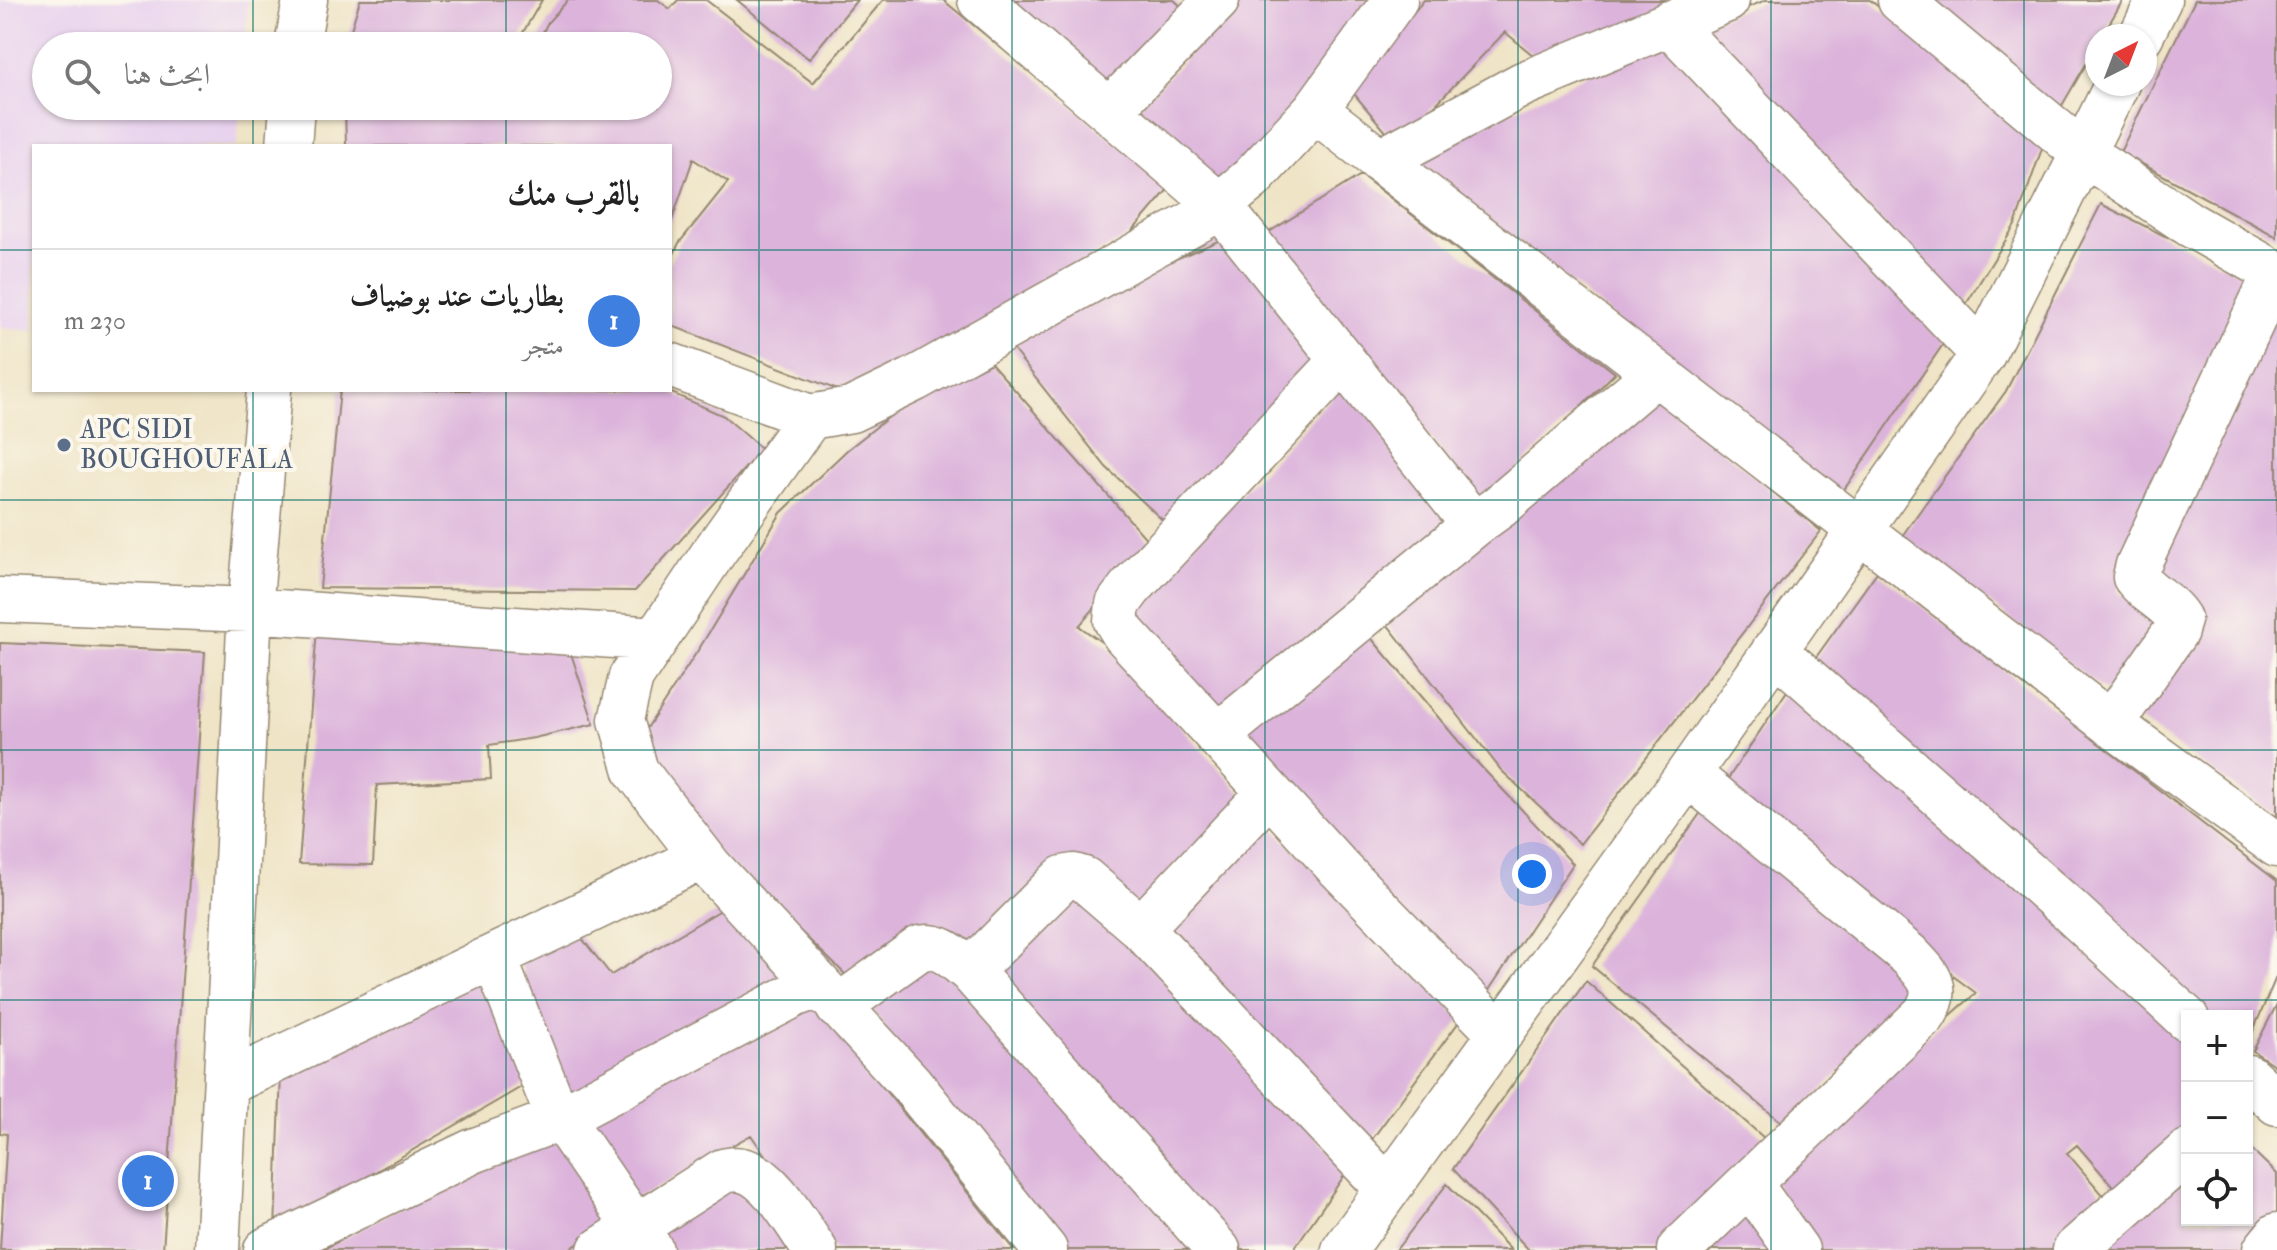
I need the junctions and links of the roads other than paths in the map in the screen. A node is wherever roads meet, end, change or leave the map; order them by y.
1 (305, 0) edge
2 (980, 0) edge
3 (1217, 0) edge
4 (1395, 0) edge
5 (1727, 0) edge
6 (1900, 0) edge
7 (2159, 0) edge
8 (1669, 23) junction
9 (2147, 24) edge
10 (299, 32) edge
11 (2111, 96) edge
12 (1315, 110) junction
13 (1109, 111) junction
14 (291, 120) edge
15 (289, 144) edge
16 (2083, 153) junction
17 (1380, 161) junction
18 (1219, 205) junction
19 (2276, 274) edge
20 (1983, 354) junction
21 (1343, 360) junction
22 (672, 366) edge
23 (1655, 374) junction
24 (269, 392) edge
25 (810, 417) junction
26 (1474, 525) junction
27 (1858, 531) junction
28 (0, 600) edge
29 (250, 610) junction
30 (656, 639) junction
31 (1774, 650) junction
32 (2111, 724) junction
33 (1217, 736) junction
34 (1688, 774) junction
35 (1269, 793) junction
36 (2277, 845) edge
37 (702, 857) junction
38 (1141, 928) junction
39 (494, 957) junction
40 (970, 971) junction
41 (828, 997) junction
42 (2181, 1013) edge
43 (1499, 1033) junction
44 (226, 1084) junction
45 (561, 1118) junction
46 (2185, 1154) edge
47 (1749, 1183) junction
48 (1388, 1189) junction
49 (2277, 1235) edge
50 (643, 1239) edge
51 (217, 1250) edge
52 (266, 1250) edge
53 (600, 1250) edge
54 (815, 1250) edge
55 (1045, 1250) edge
56 (1218, 1250) edge
57 (1344, 1250) edge
58 (1679, 1250) edge
59 (1797, 1250) edge
60 (2075, 1250) edge
61 (2265, 1250) edge

1 - 10 street
2 - 13 street
3 - 13 street
4 - 12 street
5 - 8 street
6 - 16 street
7 - 9 street
8 - 17 street
8 - 20 street
11 - 16 street
12 - 17 street
12 - 18 street
13 - 18 street
14 - 15 street
16 - 19 street
16 - 20 street
17 - 23 street
18 - 21 street
18 - 25 street
19 - 32 street
20 - 27 street
21 - 26 street
21 - 33 street
22 - 25 street
23 - 26 street
23 - 27 street
24 - 29 street
25 - 30 street
26 - 33 street
27 - 31 street
27 - 32 street
28 - 29 street
29 - 30 street
29 - 44 street
30 - 37 street
31 - 34 street
31 - 42 street
32 - 36 street
33 - 35 street
34 - 43 street
34 - 47 street
35 - 38 street
35 - 43 street
37 - 39 street
37 - 41 street
38 - 40 street
38 - 48 street
39 - 44 street
39 - 45 street
40 - 41 street
40 - 56 street
41 - 45 street
41 - 55 street
43 - 48 street
44 - 51 street
45 - 50 street
45 - 52 street
46 - 60 street
47 - 58 street
47 - 59 street
48 - 57 street
49 - 61 street
50 - 53 street
50 - 54 street

